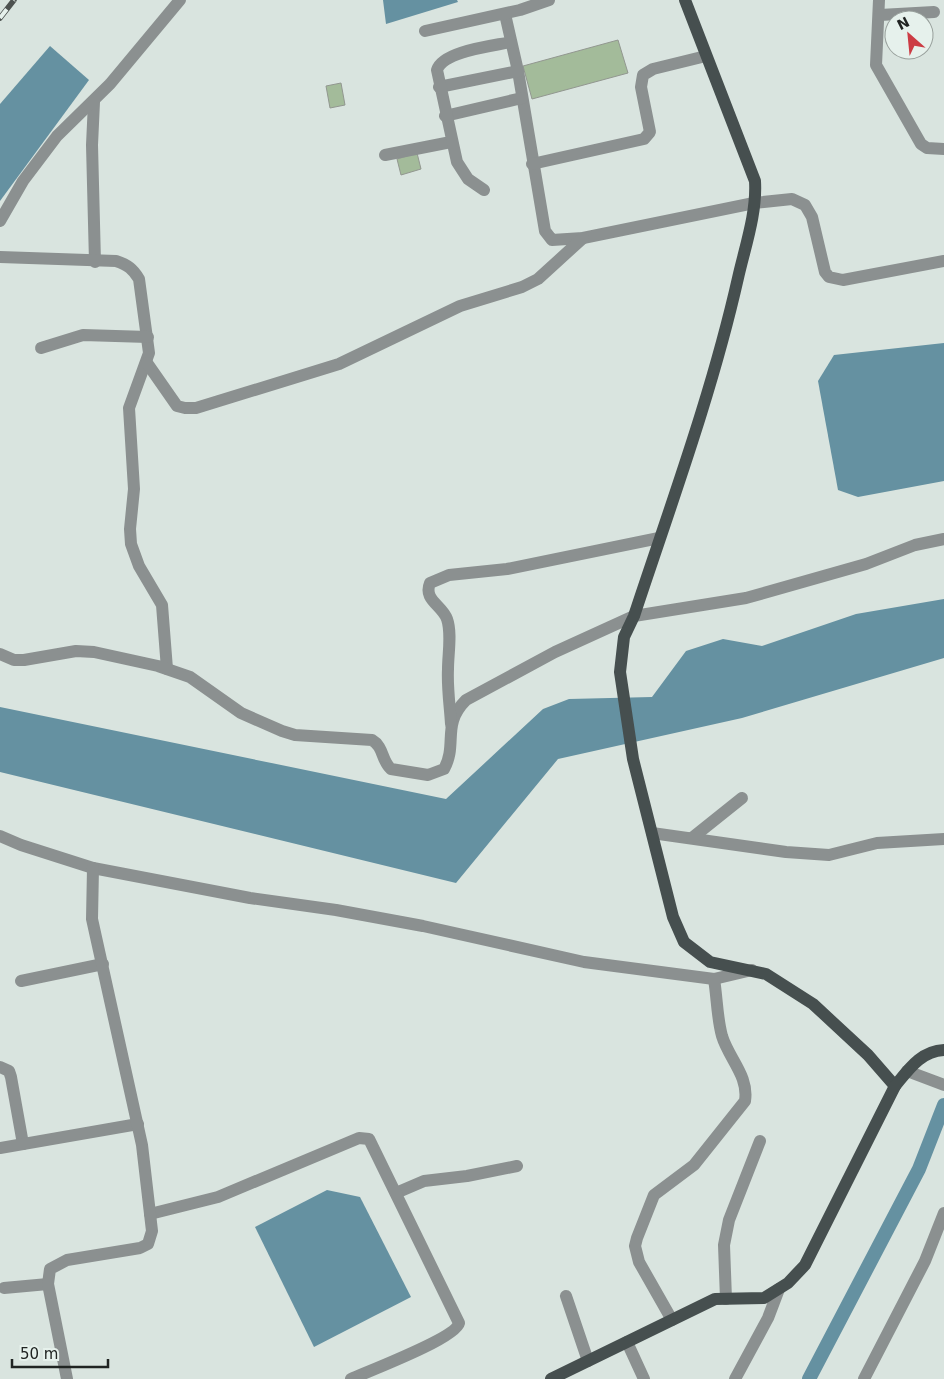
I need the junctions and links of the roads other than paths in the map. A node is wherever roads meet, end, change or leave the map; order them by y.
1 (180, 0) edge
2 (549, 0) edge
3 (685, 0) edge
4 (879, 0) edge
5 (505, 14) junction
6 (880, 15) junction
7 (884, 15) edge
8 (425, 31) dead end
9 (512, 42) junction
10 (706, 56) junction
11 (518, 71) junction
12 (439, 88) junction
13 (522, 98) junction
14 (94, 102) junction
15 (446, 116) junction
16 (451, 142) junction
17 (944, 149) edge
18 (385, 155) dead end
19 (532, 164) junction
20 (484, 190) dead end
21 (754, 203) junction
22 (0, 221) edge
23 (583, 238) junction
24 (0, 257) edge
25 (944, 261) edge
26 (95, 262) junction
27 (148, 337) junction
28 (42, 348) dead end
29 (147, 363) junction
30 (659, 538) junction
31 (944, 539) edge
32 (634, 616) junction
33 (0, 654) edge
34 (167, 669) junction
35 (451, 725) junction
36 (742, 798) dead end
37 (652, 833) junction
38 (0, 836) edge
39 (692, 838) junction
40 (944, 839) edge
41 (92, 868) junction
42 (103, 964) junction
43 (752, 970) junction
44 (714, 978) junction
45 (21, 980) dead end
46 (944, 1050) edge
47 (0, 1067) edge
48 (908, 1071) junction
49 (943, 1085) edge
50 (895, 1086) junction
51 (138, 1124) junction
52 (760, 1141) dead end
53 (23, 1144) junction
54 (0, 1148) edge
55 (517, 1166) dead end
56 (396, 1193) junction
57 (944, 1213) edge
58 (150, 1214) junction
59 (48, 1284) junction
60 (4, 1288) dead end
61 (779, 1289) junction
62 (566, 1296) dead end
63 (726, 1299) junction
64 (672, 1320) junction
65 (627, 1342) junction
66 (588, 1361) junction
67 (374, 1374) edge
68 (67, 1379) edge
69 (351, 1379) edge
70 (551, 1379) edge
71 (644, 1379) edge
72 (735, 1379) edge
73 (864, 1379) edge

1 - 14 street
2 - 5 street
3 - 10 main road
4 - 6 street
5 - 8 street
5 - 9 street
6 - 7 street
6 - 17 street
9 - 11 street
9 - 12 street
10 - 19 street
10 - 21 main road
11 - 12 street
11 - 13 street
12 - 15 street
13 - 15 street
13 - 19 street
14 - 22 street
14 - 26 street
15 - 16 street
16 - 18 street
16 - 20 street
19 - 23 street
21 - 23 street
21 - 25 street
21 - 30 main road
23 - 29 street
24 - 26 street
26 - 27 street
27 - 28 street
27 - 29 street
29 - 34 street
30 - 32 main road
30 - 35 street
31 - 32 street
32 - 35 street
32 - 37 main road
33 - 34 street
34 - 35 street
36 - 39 street
37 - 39 street
37 - 43 main road
38 - 41 street
39 - 40 street
41 - 42 street
41 - 44 street
42 - 45 street
42 - 51 street
43 - 44 street
43 - 50 main road
44 - 64 street
46 - 48 main road
47 - 53 street
48 - 49 street
48 - 50 main road
50 - 61 main road
51 - 53 street
51 - 58 street
52 - 63 street
53 - 54 street
55 - 56 street
56 - 58 street
56 - 67 street
57 - 73 street
58 - 59 street
59 - 60 street
59 - 68 street
61 - 63 main road
61 - 72 street
62 - 66 street
63 - 64 main road
64 - 65 main road
65 - 66 main road
65 - 71 street
66 - 70 main road
67 - 69 street

